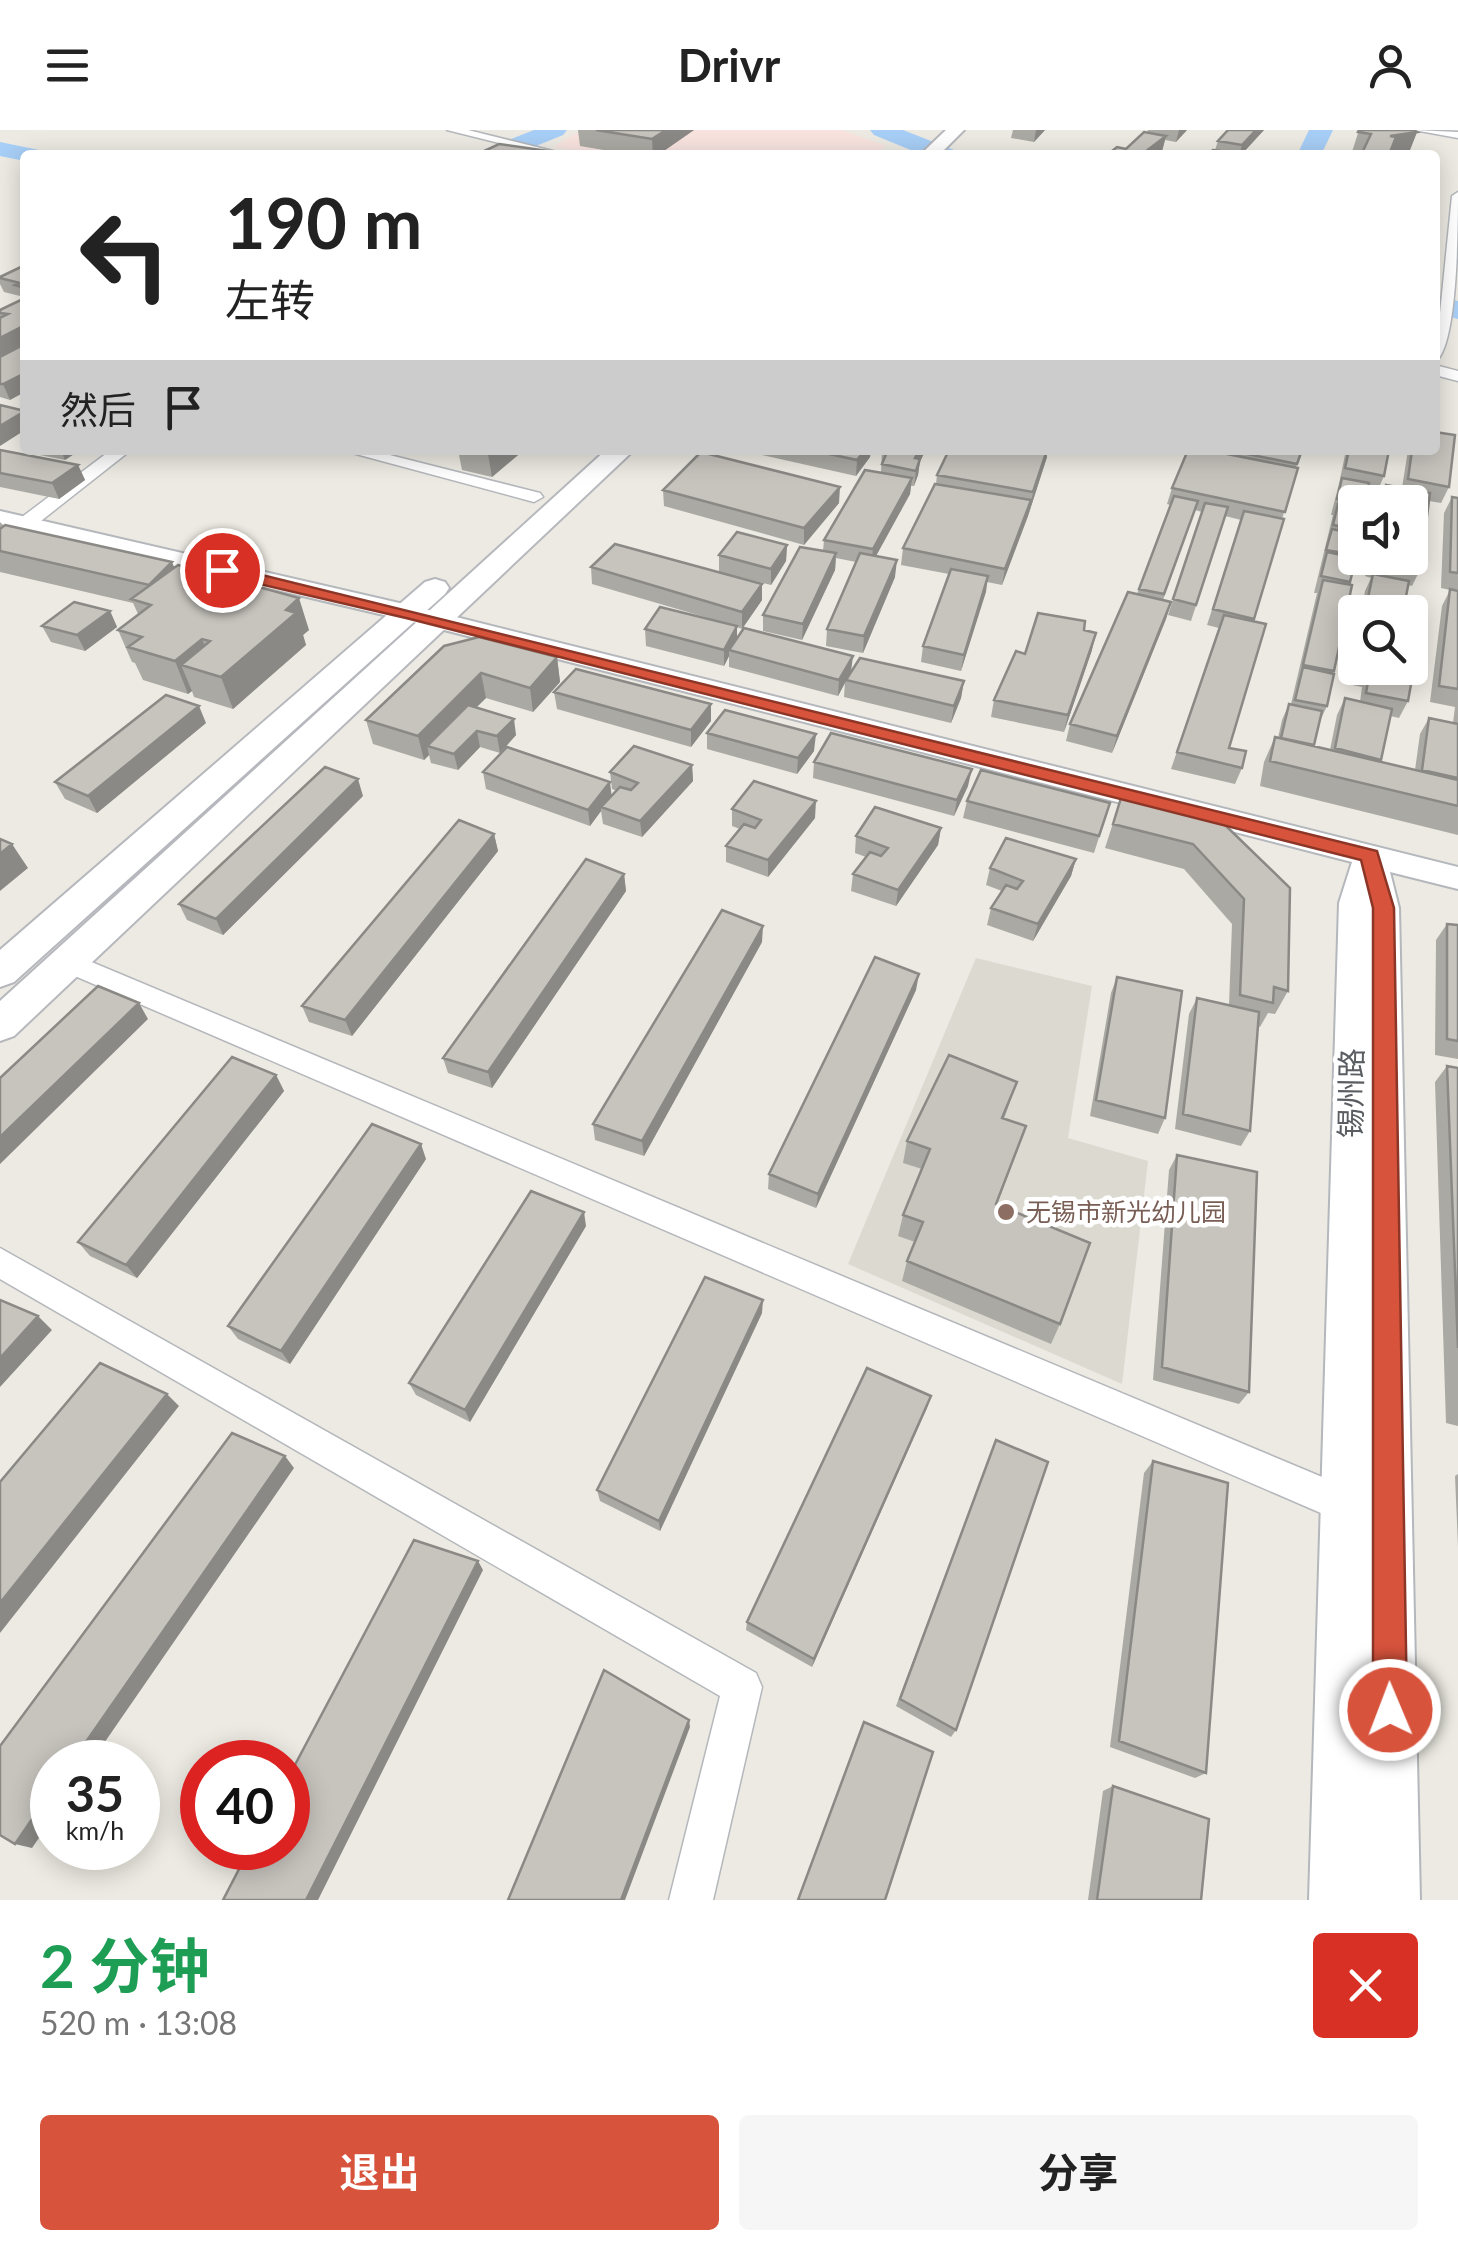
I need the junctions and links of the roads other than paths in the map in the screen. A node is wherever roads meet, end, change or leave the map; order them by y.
1 (453, 130) edge
2 (1420, 130) edge
3 (1458, 135) edge
4 (536, 150) edge
5 (1458, 196) edge
6 (1440, 343) edge
7 (114, 455) edge
8 (370, 455) edge
9 (580, 455) edge
10 (616, 455) edge
11 (534, 497) junction
12 (13, 521) edge
13 (423, 618) junction
14 (1370, 856) junction
15 (1458, 878) edge
16 (70, 963) junction
17 (0, 972) edge
18 (0, 1025) edge
19 (0, 1262) edge
20 (1345, 1506) junction
21 (1388, 1520) junction
22 (691, 1900) edge
23 (1337, 1900) edge
24 (1392, 1900) edge

1 - 4 street
2 - 3 street
5 - 6 street
7 - 12 street
8 - 11 street
9 - 11 main road
10 - 13 main road
11 - 13 main road
12 - 13 street
13 - 14 street
13 - 16 main road
13 - 17 main road
14 - 15 street
14 - 20 street, 锡州路
14 - 21 street, 锡州路
16 - 18 main road
16 - 20 street
19 - 22 street
20 - 21 street
20 - 23 street, 锡州路
21 - 24 street, 锡州路

